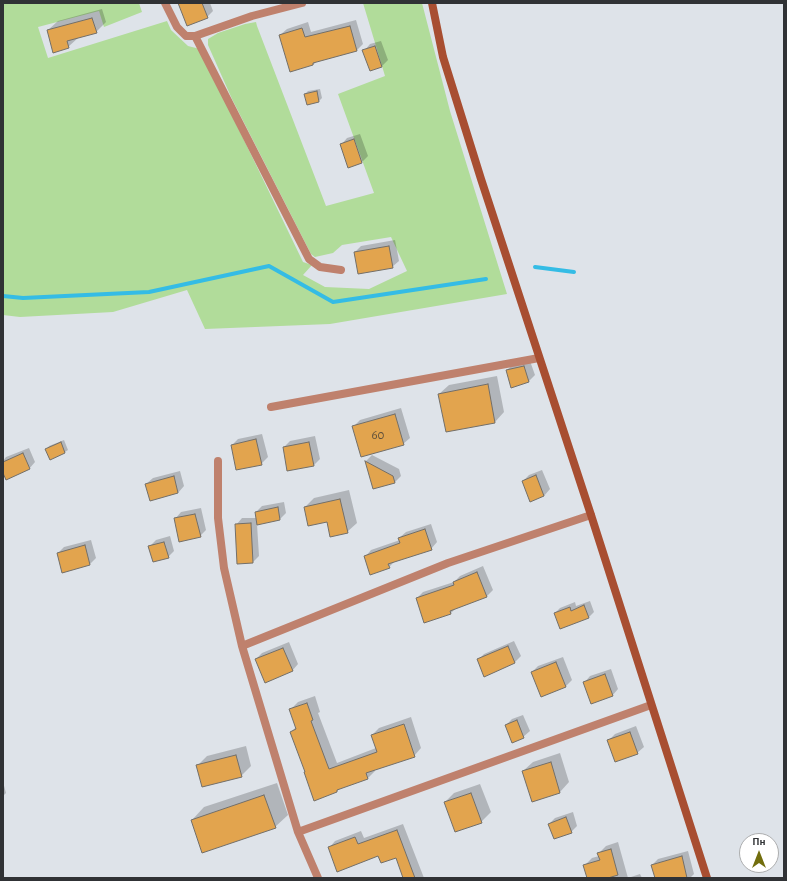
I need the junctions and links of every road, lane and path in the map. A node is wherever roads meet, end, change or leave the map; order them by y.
1 (165, 3) edge
2 (302, 3) edge
3 (432, 3) edge
4 (195, 36) junction
5 (340, 270) dead end
6 (539, 358) junction
7 (271, 407) dead end
8 (218, 461) dead end
9 (591, 515) junction
10 (242, 646) junction
11 (651, 705) junction
12 (298, 832) junction
13 (318, 878) edge
14 (707, 878) edge

1 - 4 street
2 - 4 street
3 - 6 street
4 - 5 street
6 - 7 street
6 - 9 street
8 - 10 street
9 - 10 street
9 - 11 street
10 - 12 street
11 - 12 street
11 - 14 street
12 - 13 street

